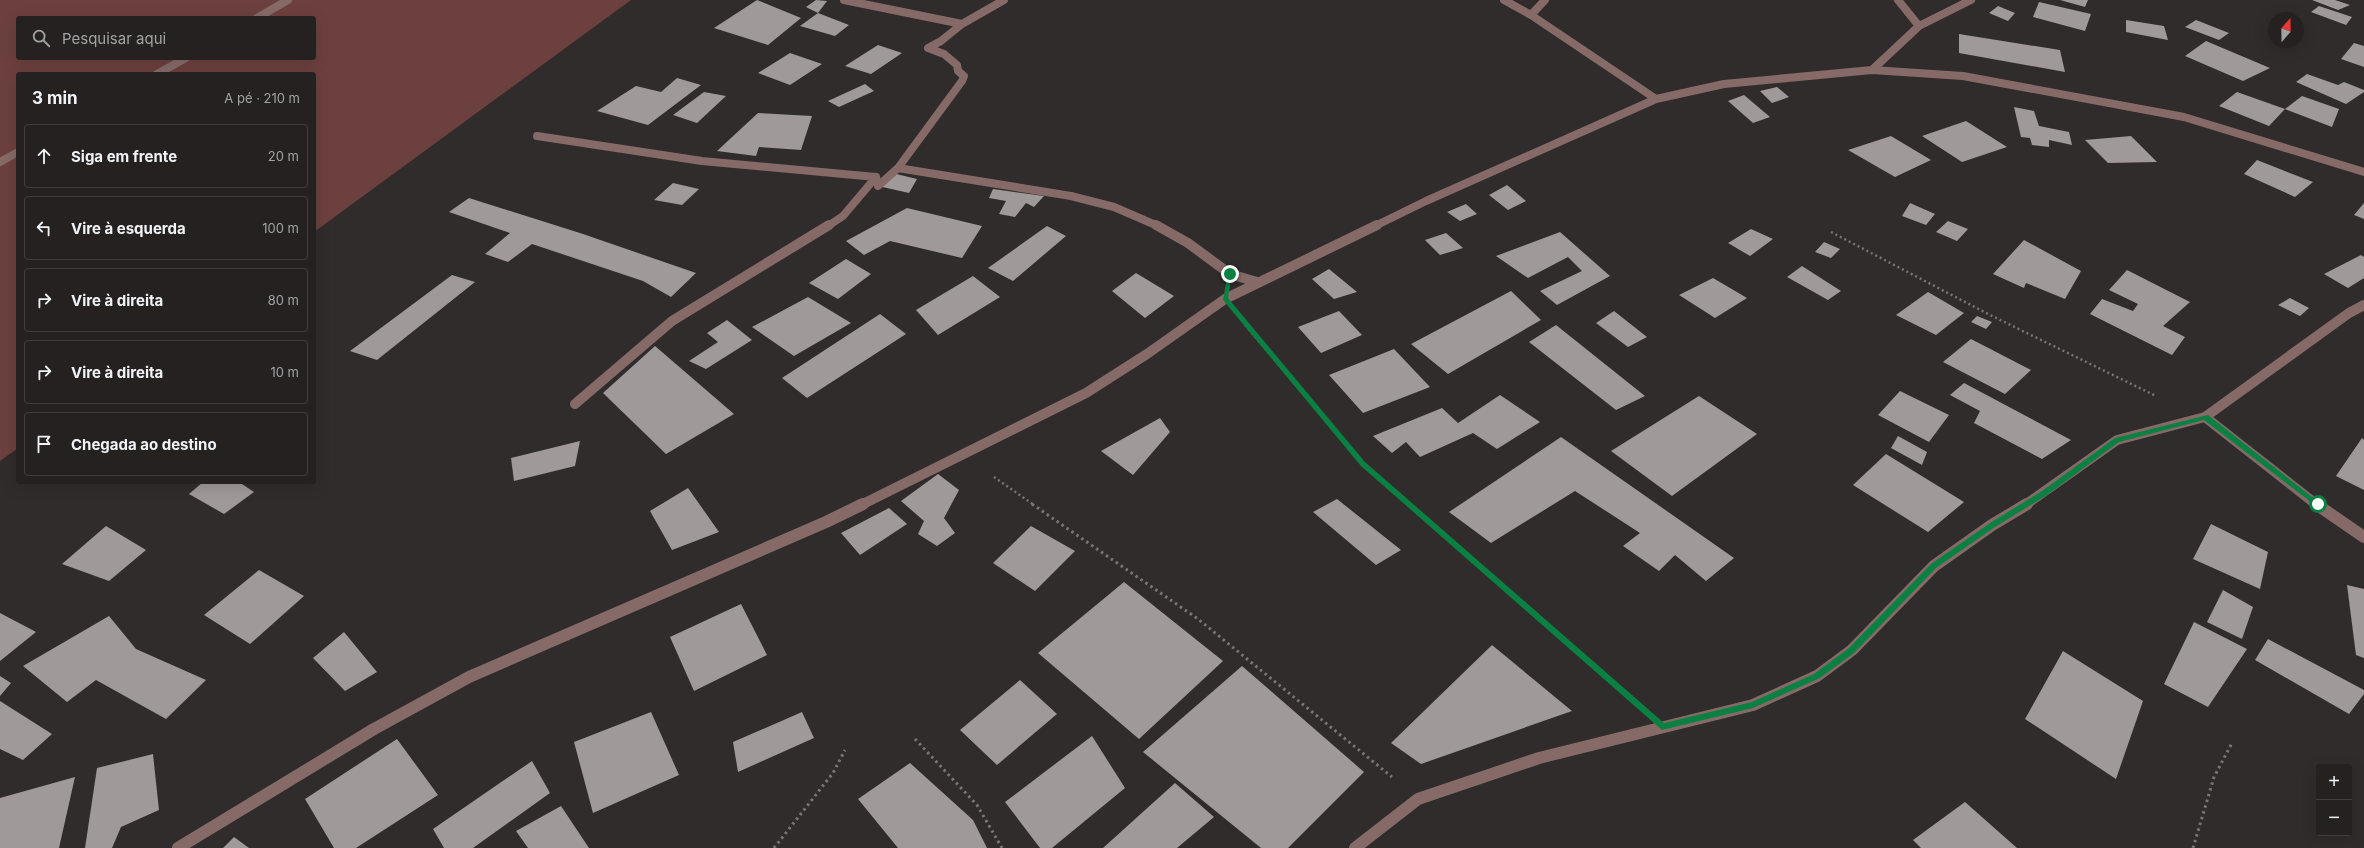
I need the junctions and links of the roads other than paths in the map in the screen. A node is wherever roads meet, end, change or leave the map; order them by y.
1 (288, 0) edge
2 (844, 0) edge
3 (1004, 0) edge
4 (1504, 0) edge
5 (1544, 0) edge
6 (1898, 0) edge
7 (1971, 0) edge
8 (1531, 15) junction
9 (260, 16) edge
10 (962, 24) junction
11 (1919, 26) junction
12 (182, 60) edge
13 (1872, 70) junction
14 (161, 72) edge
15 (1656, 99) junction
16 (537, 136) dead end
17 (16, 153) edge
18 (0, 162) edge
19 (898, 168) junction
20 (2364, 172) edge
21 (876, 177) junction
22 (1257, 282) junction
23 (2364, 305) edge
24 (575, 404) dead end
25 (2205, 417) junction
26 (2364, 537) edge
27 (178, 848) edge
28 (1355, 848) edge

1 - 9 street
2 - 10 street
3 - 10 street
4 - 8 street
5 - 8 street
6 - 11 street
7 - 11 street
8 - 15 street
10 - 19 street
11 - 13 street
12 - 14 street
13 - 15 street
13 - 20 street
15 - 22 street
16 - 21 street
17 - 18 street
19 - 21 street
19 - 22 street
21 - 24 street
22 - 27 street
23 - 25 street
25 - 26 street
25 - 28 street

